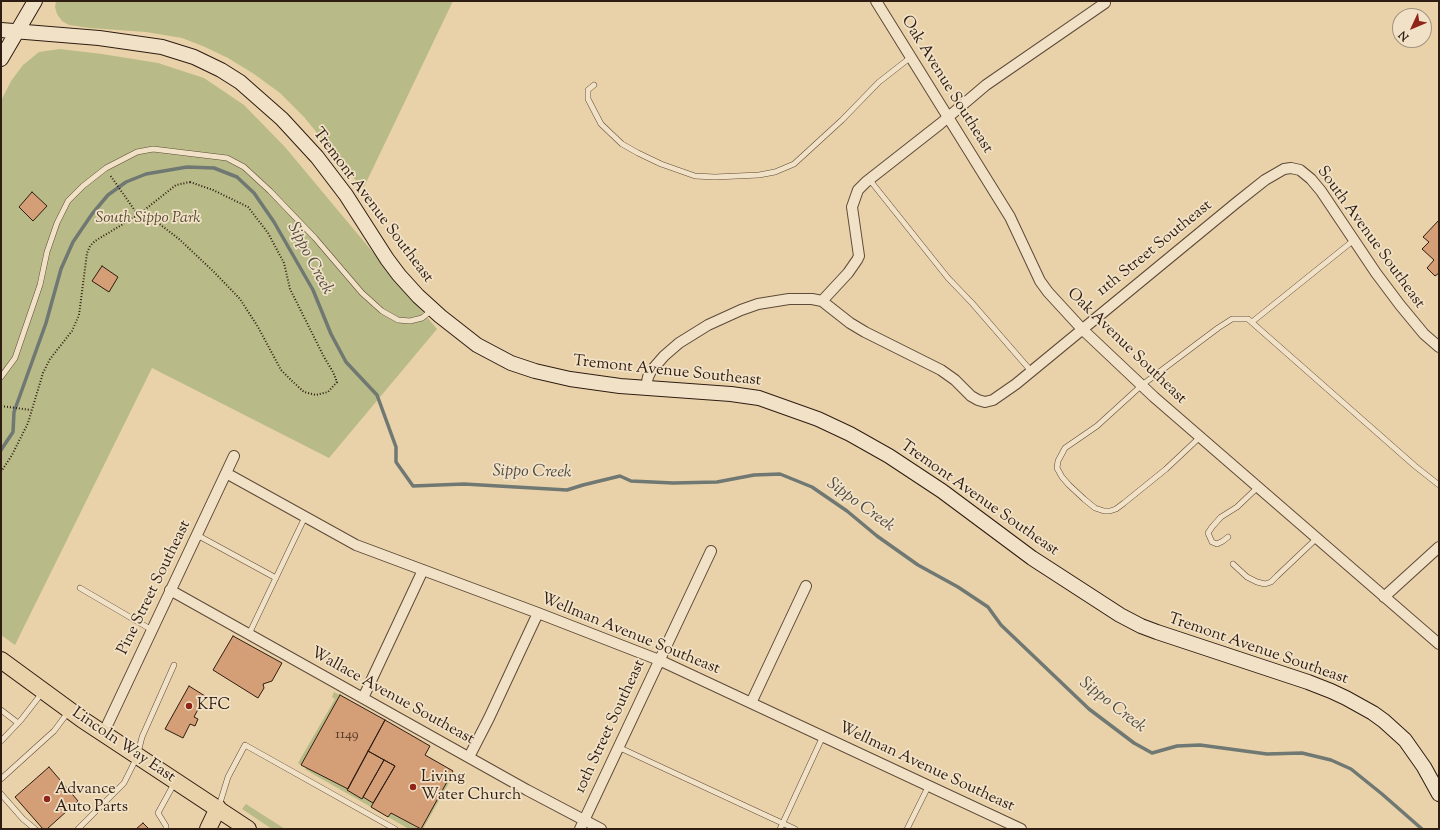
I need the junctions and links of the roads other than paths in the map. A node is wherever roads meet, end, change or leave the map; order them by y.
1 (35, 1) edge
2 (876, 1) edge
3 (1105, 3) dead end
4 (1, 30) edge
5 (17, 31) junction
6 (911, 57) junction
7 (1, 59) edge
8 (594, 85) dead end
9 (948, 116) junction
10 (1291, 168) joint
11 (869, 179) junction
12 (1354, 240) junction
13 (822, 301) junction
14 (433, 310) junction
15 (1252, 322) junction
16 (1082, 329) junction
17 (1439, 347) edge
18 (1031, 372) junction
19 (1, 377) edge
20 (1142, 385) junction
21 (646, 387) junction
22 (1200, 437) junction
23 (234, 456) dead end
24 (226, 473) junction
25 (1439, 485) edge
26 (1258, 487) junction
27 (305, 517) junction
28 (197, 535) junction
29 (1228, 537) dead end
30 (1317, 538) junction
31 (1439, 547) edge
32 (711, 550) dead end
33 (1233, 564) dead end
34 (423, 570) junction
35 (276, 578) junction
36 (806, 586) dead end
37 (80, 588) dead end
38 (170, 590) junction
39 (1384, 597) junction
40 (538, 613) junction
41 (152, 630) junction
42 (249, 634) junction
43 (1439, 644) edge
44 (1, 660) edge
45 (658, 660) junction
46 (174, 665) dead end
47 (43, 691) junction
48 (363, 698) junction
49 (751, 703) junction
50 (1, 710) edge
51 (70, 711) junction
52 (18, 723) junction
53 (103, 734) junction
54 (823, 736) junction
55 (1, 742) edge
56 (618, 747) junction
57 (137, 757) junction
58 (469, 757) junction
59 (1, 779) edge
60 (175, 781) junction
61 (929, 785) junction
62 (1, 794) edge
63 (1439, 794) edge
64 (218, 808) junction
65 (782, 823) junction
66 (582, 825) edge
67 (35, 829) edge
68 (78, 829) edge
69 (166, 829) edge
70 (208, 829) edge
71 (248, 829) edge
72 (395, 829) edge
73 (601, 829) edge
74 (780, 829) edge
75 (795, 829) edge
76 (907, 829) edge
77 (1021, 829) edge

1 - 5 street
2 - 6 street, Oak Avenue Southeast
3 - 9 street
4 - 5 street, Tremont Avenue Southeast
5 - 7 street
5 - 14 street, Tremont Avenue Southeast
6 - 8 lane
6 - 9 street, Oak Avenue Southeast
9 - 11 street
9 - 16 street, Oak Avenue Southeast
10 - 12 street, South Avenue Southeast
10 - 16 street, 11th Street Southeast
11 - 13 street
11 - 18 lane
12 - 15 lane
12 - 17 street, South Avenue Southeast
13 - 18 street, 11th Street Southeast
13 - 21 street
14 - 19 lane
14 - 21 street, Tremont Avenue Southeast
15 - 20 lane
15 - 25 lane
16 - 18 street, 11th Street Southeast
16 - 20 street, Oak Avenue Southeast
20 - 22 street, Oak Avenue Southeast
20 - 22 lane
21 - 63 street, Tremont Avenue Southeast
22 - 26 street, Oak Avenue Southeast
23 - 24 street, Pine Street Southeast
24 - 27 street, Wellman Avenue Southeast
24 - 28 street, Pine Street Southeast
26 - 29 lane
26 - 30 street, Oak Avenue Southeast
27 - 34 street, Wellman Avenue Southeast
27 - 35 lane
28 - 35 lane
28 - 38 street, Pine Street Southeast
30 - 33 lane
30 - 39 street, Oak Avenue Southeast
31 - 39 street
32 - 45 street, 10th Street Southeast
34 - 40 street, Wellman Avenue Southeast
34 - 48 street
35 - 42 lane
36 - 49 street
37 - 41 lane
38 - 41 street, Pine Street Southeast
38 - 42 street, Wallace Avenue Southeast
39 - 43 street, Oak Avenue Southeast
40 - 45 street, Wellman Avenue Southeast
40 - 58 street
41 - 53 street, Pine Street Southeast
42 - 48 street, Wallace Avenue Southeast
44 - 47 main road, Lincoln Way East
45 - 49 street, Wellman Avenue Southeast
45 - 56 street, 10th Street Southeast
46 - 57 lane
47 - 51 main road, Lincoln Way East
47 - 52 lane
48 - 58 street, Wallace Avenue Southeast
49 - 54 street, Wellman Avenue Southeast
50 - 52 lane
51 - 53 main road, Lincoln Way East
51 - 59 lane
52 - 55 lane
53 - 57 main road, Lincoln Way East
54 - 61 street, Wellman Avenue Southeast
54 - 65 lane
56 - 65 lane
56 - 66 street, 10th Street Southeast
57 - 60 main road, Lincoln Way East
57 - 68 lane
58 - 66 street, Wallace Avenue Southeast
60 - 64 main road, Lincoln Way East
60 - 69 lane
61 - 76 lane
61 - 77 street, Wellman Avenue Southeast
62 - 67 lane
64 - 70 main road
64 - 71 main road, Lincoln Way East
64 - 72 lane
65 - 74 lane
65 - 75 lane
66 - 73 street, Wallace Avenue Southeast

